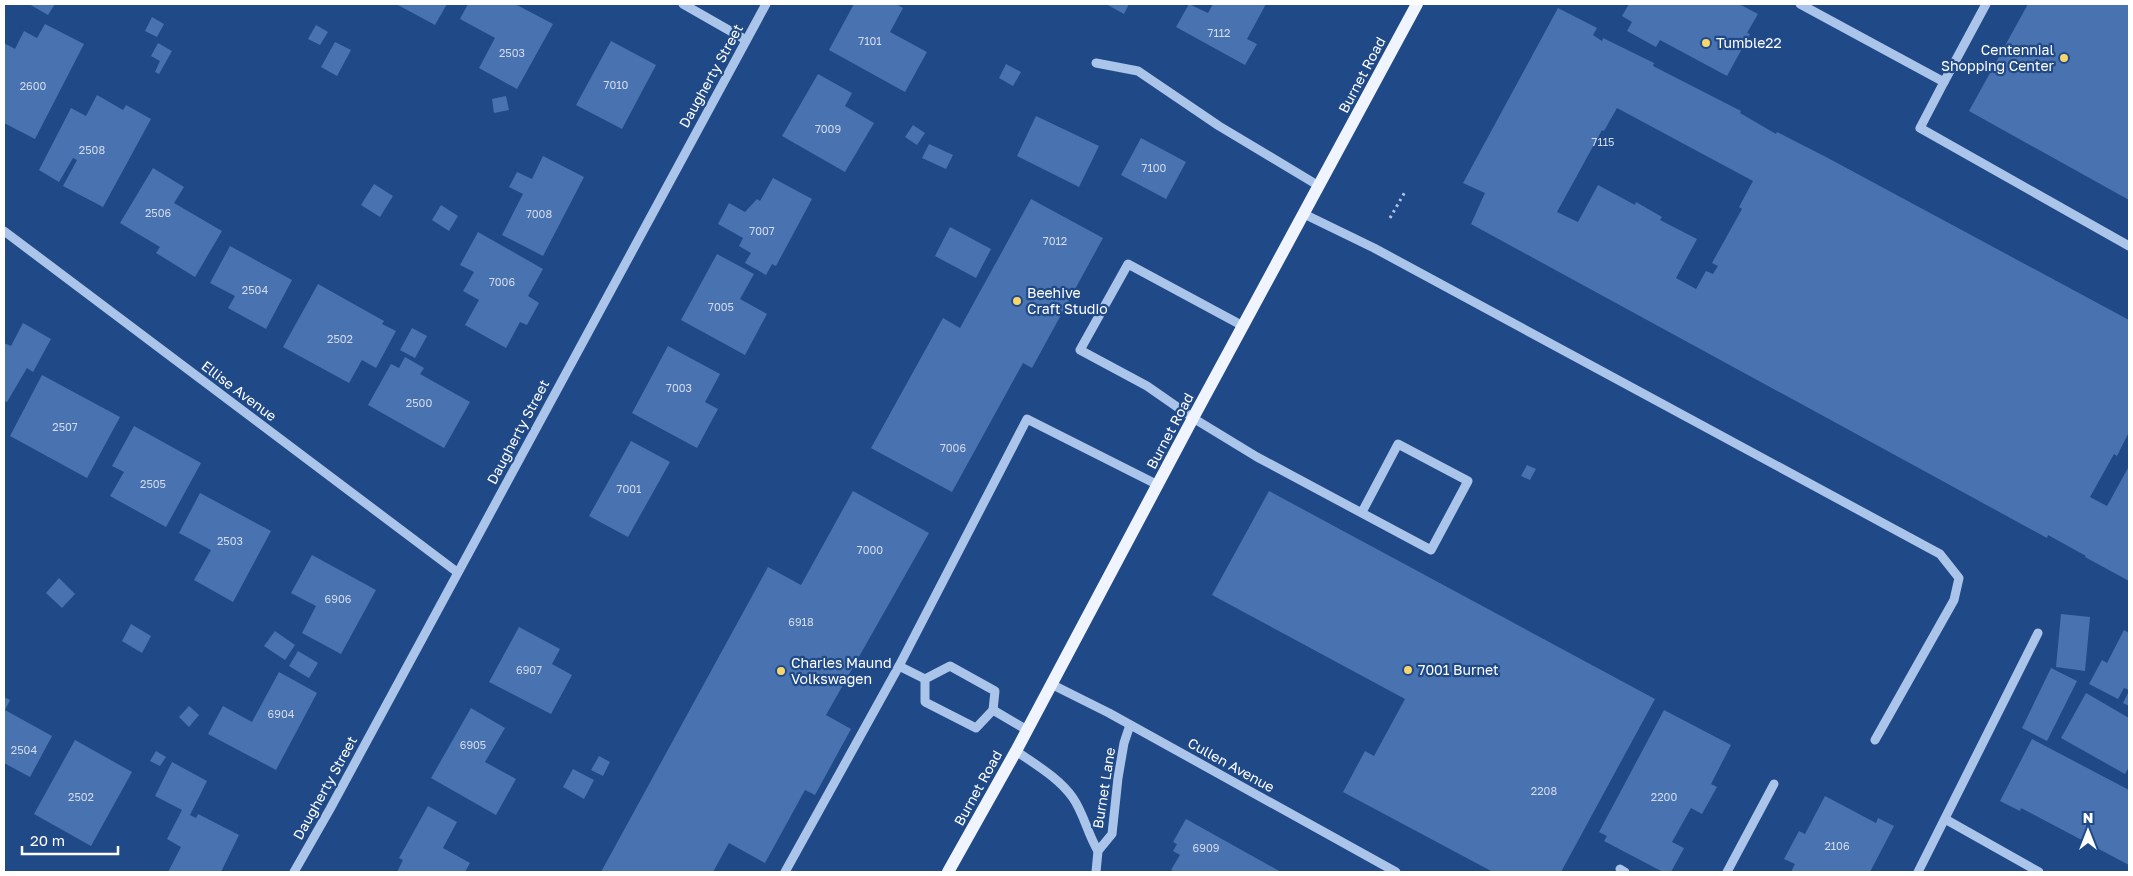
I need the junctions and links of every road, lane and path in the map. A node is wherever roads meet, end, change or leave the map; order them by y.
1 (683, 4) edge
2 (766, 4) edge
3 (1417, 4) edge
4 (1800, 4) edge
5 (1986, 4) edge
6 (746, 40) junction
7 (1096, 63) dead end
8 (1944, 82) junction
9 (1319, 186) junction
10 (1406, 190) dead end
11 (1304, 214) junction
12 (1390, 218) dead end
13 (4, 232) edge
14 (2129, 246) edge
15 (1243, 326) junction
16 (1192, 418) junction
17 (1158, 485) junction
18 (1362, 512) junction
19 (457, 572) junction
20 (2038, 633) dead end
21 (899, 666) junction
22 (925, 679) junction
23 (1051, 684) junction
24 (993, 710) junction
25 (1130, 725) junction
26 (1027, 730) junction
27 (1875, 740) dead end
28 (1016, 751) junction
29 (1774, 784) dead end
30 (1945, 819) junction
31 (1098, 851) junction
32 (294, 872) edge
33 (785, 872) edge
34 (948, 872) edge
35 (1096, 872) edge
36 (1396, 872) edge
37 (1727, 872) edge
38 (1918, 872) edge
39 (2039, 872) edge

1 - 6 street
2 - 6 street, Daugherty Street
3 - 9 main road, Burnet Road
4 - 8 street
5 - 8 street
6 - 19 street, Daugherty Street
7 - 9 street
8 - 14 street
9 - 11 main road, Burnet Road
10 - 12 path
11 - 15 main road, Burnet Road
11 - 27 street
13 - 19 street, Ellise Avenue
15 - 16 main road, Burnet Road
15 - 16 street
16 - 17 main road, Burnet Road
16 - 18 street
17 - 21 street
17 - 23 main road, Burnet Road
18 - 18 street
19 - 32 street, Daugherty Street
20 - 30 street
21 - 22 street
21 - 33 street
22 - 24 street
22 - 24 street
23 - 25 street, Cullen Avenue
23 - 26 main road, Burnet Road
24 - 26 street
25 - 31 street, Burnet Lane
25 - 36 street, Cullen Avenue
26 - 28 main road, Burnet Road
28 - 31 street, Burnet Lane
28 - 34 main road, Burnet Road
29 - 37 street
30 - 38 street
30 - 39 street
31 - 35 street

